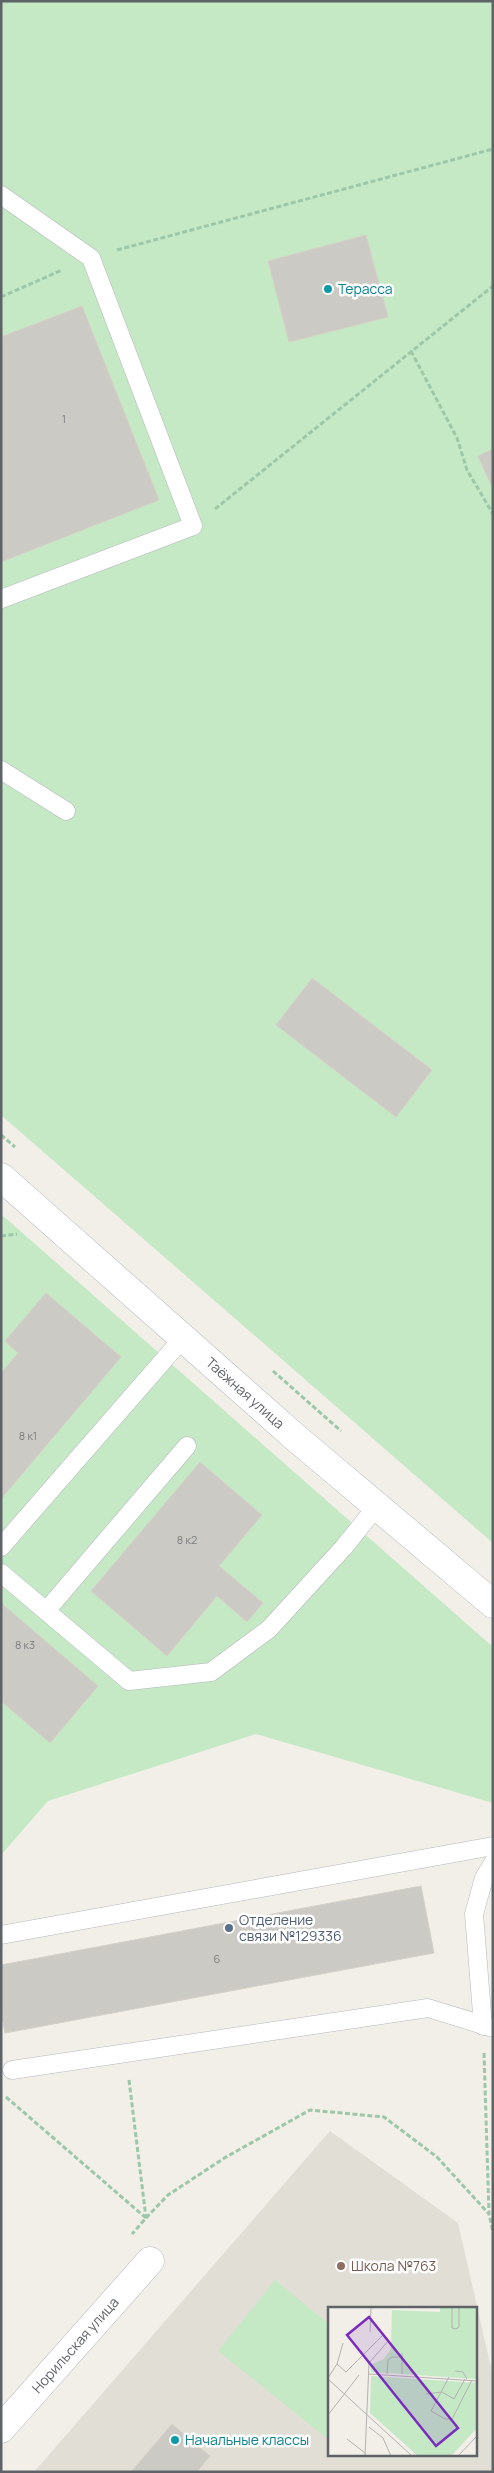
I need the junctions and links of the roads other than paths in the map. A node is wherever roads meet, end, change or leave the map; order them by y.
1 (1, 195) edge
2 (1, 599) edge
3 (1, 770) edge
4 (66, 811) dead end
5 (1, 1176) edge
6 (183, 1338) junction
7 (187, 1446) dead end
8 (377, 1506) junction
9 (1, 1546) edge
10 (1, 1573) edge
11 (493, 1604) edge
12 (46, 1611) junction
13 (493, 1846) edge
14 (493, 1863) edge
15 (1, 1935) edge
16 (488, 2027) edge
17 (12, 2070) dead end
18 (150, 2261) dead end
19 (1, 2428) edge

1 - 2 lane
3 - 4 lane
5 - 6 street, Таёжная улица
6 - 8 street, Таёжная улица
6 - 9 lane
7 - 12 lane
8 - 11 street, Таёжная улица
8 - 12 lane
10 - 12 lane
13 - 15 lane
14 - 16 lane
16 - 17 lane
18 - 19 street, Норильская улица

